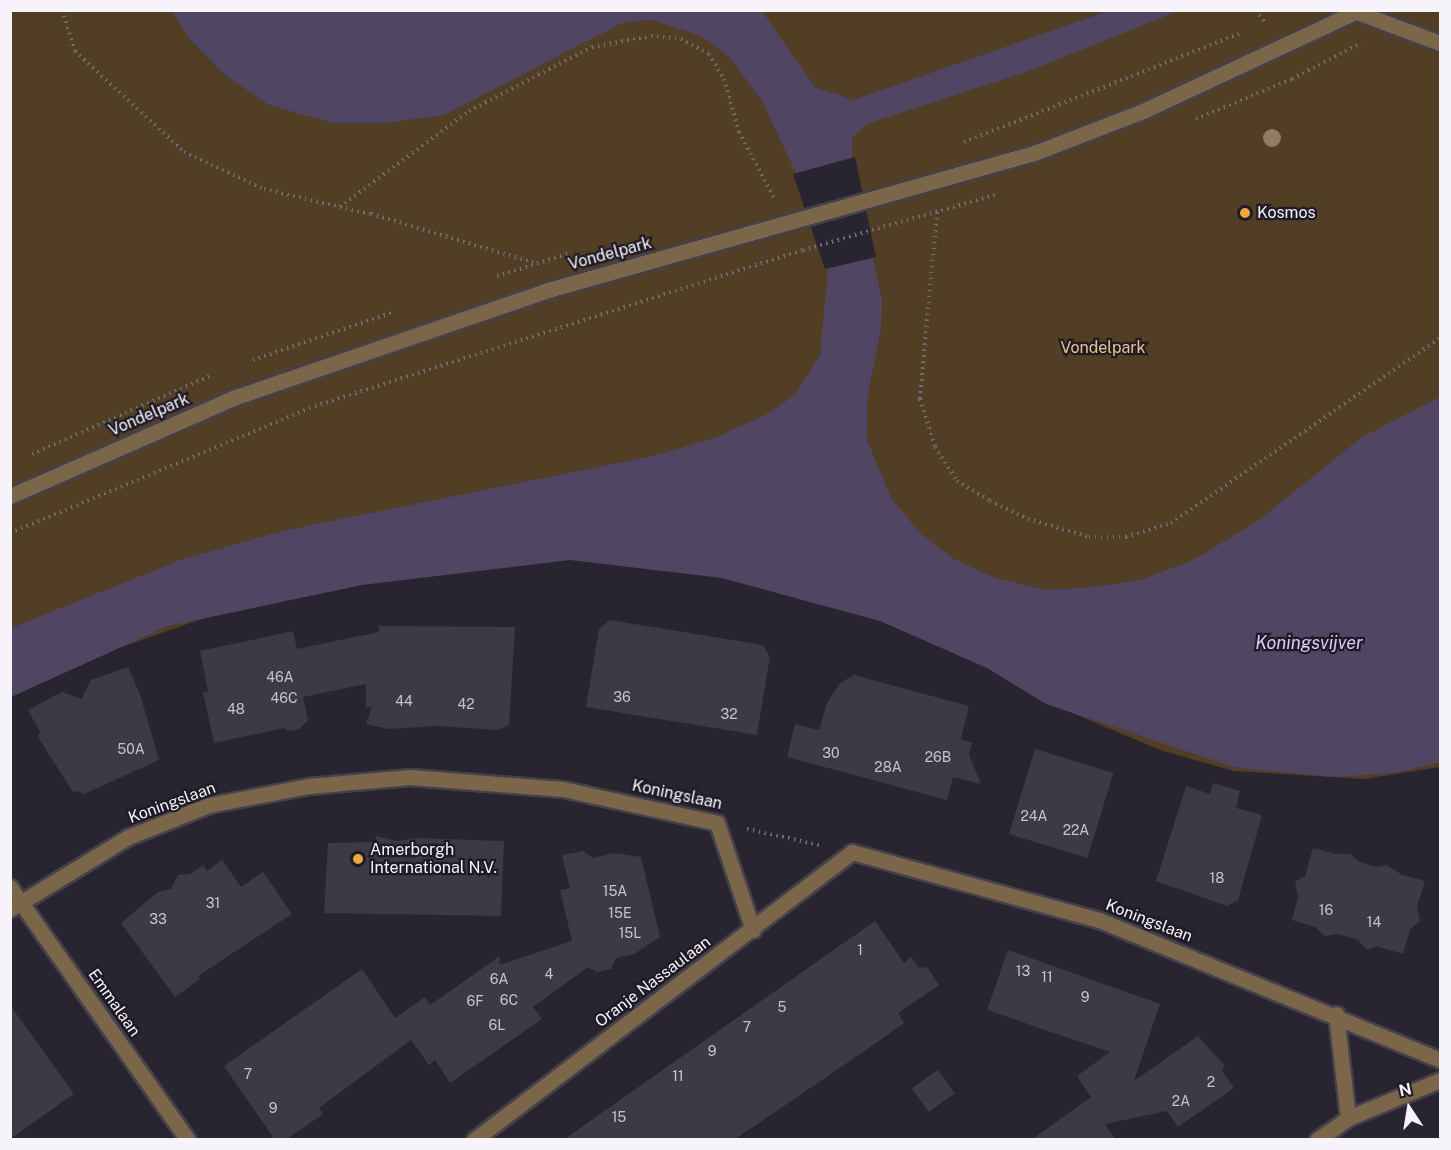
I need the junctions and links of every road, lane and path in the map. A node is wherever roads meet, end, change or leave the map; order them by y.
1 (62, 10) edge
2 (1256, 10) edge
3 (1359, 11) edge
4 (1271, 21) dead end
5 (1265, 23) junction
6 (1254, 27) dead end
7 (1244, 32) dead end
8 (1440, 43) edge
9 (957, 145) dead end
10 (931, 185) junction
11 (774, 198) dead end
12 (340, 207) junction
13 (879, 229) dead end
14 (548, 290) junction
15 (564, 325) junction
16 (1440, 338) edge
17 (10, 496) edge
18 (10, 532) edge
19 (717, 823) junction
20 (852, 852) junction
21 (10, 886) edge
22 (16, 905) edge
23 (753, 930) junction
24 (1336, 1014) junction
25 (1440, 1060) edge
26 (1440, 1080) edge
27 (1348, 1118) junction
28 (188, 1140) edge
29 (474, 1140) edge
30 (1317, 1140) edge

1 - 12 path
2 - 5 path
3 - 8 street, Vondelpark
3 - 10 street, Vondelpark
4 - 5 path
5 - 6 path
7 - 9 path
10 - 14 street, Vondelpark
10 - 16 path
11 - 12 path
12 - 14 path
13 - 15 path
14 - 15 path
14 - 17 street, Vondelpark
15 - 18 path
19 - 20 path, Koningslaan
19 - 22 street, Koningslaan
19 - 23 street
20 - 23 street, Oranje Nassaulaan
20 - 24 street, Koningslaan
21 - 22 street, Emmalaan
22 - 28 street, Emmalaan
23 - 29 street, Oranje Nassaulaan
24 - 25 street, Koningslaan
24 - 27 street
26 - 27 street
27 - 30 street

